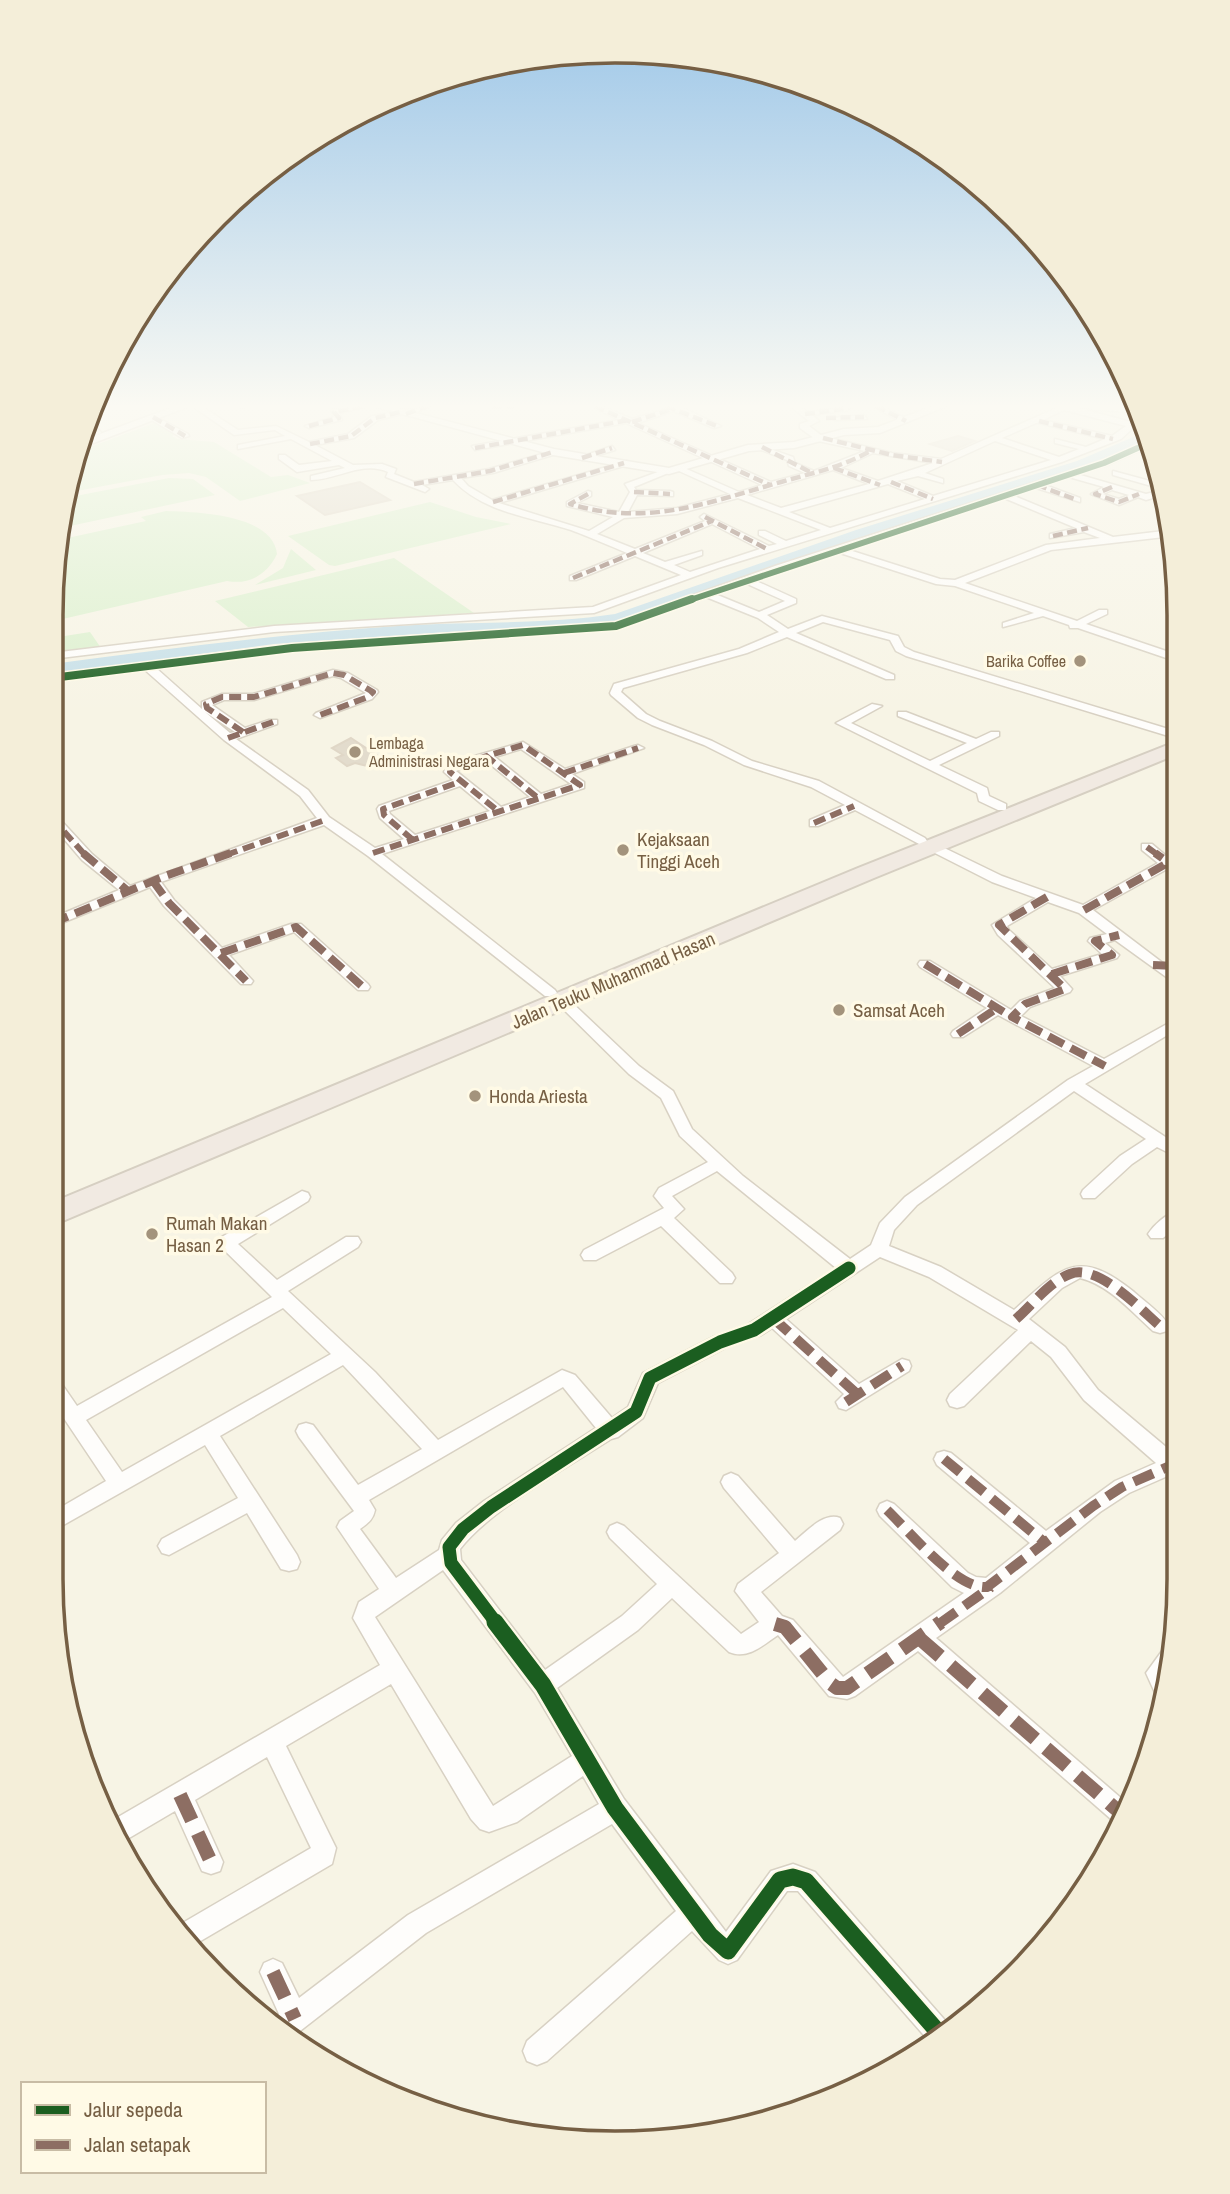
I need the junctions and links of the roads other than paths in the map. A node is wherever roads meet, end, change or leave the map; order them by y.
1 (512, 508) edge
2 (591, 508) edge
3 (625, 508) edge
4 (696, 508) edge
5 (775, 508) edge
6 (792, 508) edge
7 (902, 508) edge
8 (966, 508) edge
9 (1038, 508) edge
10 (690, 510) junction
11 (782, 511) junction
12 (622, 515) junction
13 (1084, 516) dead end
14 (1068, 520) junction
15 (712, 521) junction
16 (1088, 528) junction
17 (831, 530) junction
18 (762, 533) dead end
19 (590, 534) junction
20 (1161, 534) edge
21 (1053, 536) dead end
22 (1112, 540) junction
23 (787, 545) junction
24 (836, 549) junction
25 (769, 550) junction
26 (633, 552) junction
27 (699, 553) dead end
28 (665, 565) junction
29 (689, 575) junction
30 (573, 578) dead end
31 (746, 579) junction
32 (956, 583) junction
33 (706, 594) junction
34 (1103, 612) dead end
35 (1040, 614) junction
36 (761, 616) junction
37 (1007, 625) dead end
38 (1074, 626) junction
39 (787, 633) junction
40 (143, 648) junction
41 (63, 655) edge
42 (1167, 656) edge
43 (147, 667) junction
44 (63, 677) edge
45 (890, 677) dead end
46 (842, 704) dead end
47 (876, 706) dead end
48 (860, 713) junction
49 (902, 714) dead end
50 (320, 715) dead end
51 (273, 722) dead end
52 (243, 732) junction
53 (995, 734) dead end
54 (1167, 734) edge
55 (228, 738) junction
56 (976, 743) junction
57 (638, 748) dead end
58 (1158, 752) edge
59 (485, 755) junction
60 (931, 765) junction
61 (564, 773) junction
62 (462, 781) junction
63 (538, 798) junction
64 (854, 806) junction
65 (1002, 807) junction
66 (498, 811) junction
67 (324, 821) junction
68 (814, 823) dead end
69 (63, 830) edge
70 (412, 840) junction
71 (927, 844) junction
72 (1147, 847) dead end
73 (373, 853) junction
74 (1167, 859) edge
75 (1167, 863) edge
76 (153, 881) junction
77 (128, 891) junction
78 (1047, 897) junction
79 (1084, 910) junction
80 (63, 918) edge
81 (1119, 935) junction
82 (221, 953) junction
83 (925, 964) dead end
84 (1153, 965) junction
85 (1167, 966) edge
86 (1052, 974) junction
87 (1167, 974) edge
88 (246, 981) dead end
89 (363, 986) dead end
90 (556, 997) junction
91 (996, 1009) junction
92 (1013, 1017) junction
93 (497, 1022) junction
94 (1167, 1029) edge
95 (958, 1034) dead end
96 (1105, 1066) junction
97 (1074, 1084) junction
98 (1157, 1139) junction
99 (1167, 1146) edge
100 (719, 1163) junction
101 (63, 1192) edge
102 (1089, 1194) dead end
103 (302, 1197) dead end
104 (63, 1210) edge
105 (663, 1217) junction
106 (1167, 1226) edge
107 (1157, 1234) dead end
108 (352, 1242) dead end
109 (880, 1249) junction
110 (590, 1255) dead end
111 (849, 1268) junction
112 (726, 1278) dead end
113 (279, 1294) junction
114 (774, 1318) junction
115 (1023, 1325) junction
116 (1160, 1325) dead end
117 (345, 1355) junction
118 (902, 1366) dead end
119 (957, 1400) dead end
120 (63, 1401) edge
121 (74, 1417) junction
122 (306, 1431) dead end
123 (611, 1431) junction
124 (207, 1433) junction
125 (437, 1452) junction
126 (944, 1459) dead end
127 (1167, 1461) edge
128 (1167, 1471) edge
129 (731, 1482) dead end
130 (118, 1483) junction
131 (356, 1497) junction
132 (251, 1501) junction
133 (887, 1510) dead end
134 (63, 1516) edge
135 (833, 1524) dead end
136 (617, 1532) dead end
137 (1044, 1542) junction
138 (169, 1546) dead end
139 (448, 1555) junction
140 (793, 1555) junction
141 (289, 1562) dead end
142 (673, 1583) junction
143 (992, 1586) junction
144 (393, 1592) junction
145 (775, 1625) junction
146 (919, 1638) junction
147 (395, 1669) junction
148 (543, 1685) junction
149 (272, 1743) junction
150 (588, 1759) junction
151 (180, 1795) junction
152 (615, 1808) junction
153 (1116, 1809) edge
154 (123, 1828) edge
155 (211, 1862) dead end
156 (692, 1914) junction
157 (191, 1932) edge
158 (273, 1972) dead end
159 (288, 2024) edge
160 (935, 2029) edge
161 (537, 2051) dead end

1 - 19 street
2 - 12 street
3 - 12 street
4 - 10 street
5 - 11 street
6 - 11 street
7 - 17 street
8 - 24 street
9 - 14 street
10 - 12 street
10 - 15 street
11 - 17 street
12 - 19 street
13 - 14 street
14 - 16 street
15 - 25 street
15 - 26 street
16 - 21 street
16 - 22 street
17 - 23 street
18 - 23 street
19 - 26 street
20 - 22 street
22 - 32 street
23 - 25 street
24 - 31 street
24 - 32 street
25 - 29 street
26 - 28 street
26 - 30 street
27 - 28 street
28 - 29 street
29 - 40 street
31 - 33 street
31 - 36 street
32 - 35 street
33 - 36 street
33 - 43 street
34 - 38 street
35 - 37 street
35 - 38 street
36 - 39 street
38 - 42 street
39 - 45 street
39 - 54 street
39 - 64 street
40 - 41 street
40 - 43 street
43 - 44 street
43 - 55 street
46 - 48 street
47 - 48 street
48 - 60 street
49 - 56 street
50 - 52 street
51 - 52 street
52 - 55 street
53 - 56 street
55 - 67 street
56 - 60 street
57 - 61 street
58 - 65 highway, Jalan Teuku Muhammad Hasan
58 - 71 highway, Jalan Teuku Muhammad Hasan
59 - 61 street
59 - 62 street
59 - 63 street
60 - 65 street
61 - 63 street
62 - 66 street
62 - 70 street
63 - 66 street
64 - 68 street
64 - 71 street
65 - 71 highway, Jalan Teuku Muhammad Hasan
66 - 70 street
67 - 73 street
67 - 76 street
69 - 77 street
70 - 73 street
71 - 78 street
71 - 90 highway, Jalan Teuku Muhammad Hasan
72 - 74 street
73 - 90 street
75 - 79 street
76 - 77 street
76 - 82 street
77 - 80 street
78 - 79 street
78 - 86 street
79 - 81 street
81 - 84 street
81 - 86 street
82 - 88 street
82 - 89 street
83 - 91 street
84 - 85 street
84 - 87 street
86 - 92 street
90 - 93 highway, Jalan Teuku Muhammad Hasan
90 - 100 street
91 - 92 street
91 - 95 street
92 - 96 street
93 - 101 highway, Jalan Teuku Muhammad Hasan
93 - 104 highway, Jalan Teuku Muhammad Hasan
94 - 96 street
96 - 97 street
97 - 98 street
97 - 109 street
98 - 99 street
98 - 102 street
100 - 105 street
100 - 111 street
103 - 113 street
105 - 110 street
105 - 112 street
106 - 107 street
108 - 113 street
109 - 111 street
109 - 115 street
111 - 114 street
113 - 117 street
113 - 121 street
114 - 118 street
114 - 123 street
115 - 116 street
115 - 119 street
115 - 127 street
117 - 124 street
117 - 125 street
120 - 121 street
121 - 130 street
122 - 131 street
123 - 125 street
123 - 139 street
124 - 130 street
124 - 132 street
125 - 131 street
126 - 137 street
128 - 137 street
129 - 140 street
130 - 134 street
131 - 144 street
132 - 138 street
132 - 141 street
133 - 143 street
135 - 140 street
136 - 142 street
137 - 143 street
139 - 144 street
139 - 148 street
140 - 145 street
142 - 145 street
142 - 148 street
143 - 146 street
144 - 147 street
145 - 146 street
146 - 153 street
147 - 149 street
147 - 150 street
148 - 150 street
149 - 151 street
149 - 157 street
150 - 152 street
151 - 154 street
151 - 155 street
152 - 156 street
152 - 159 street
156 - 160 street
156 - 161 street
158 - 159 street

